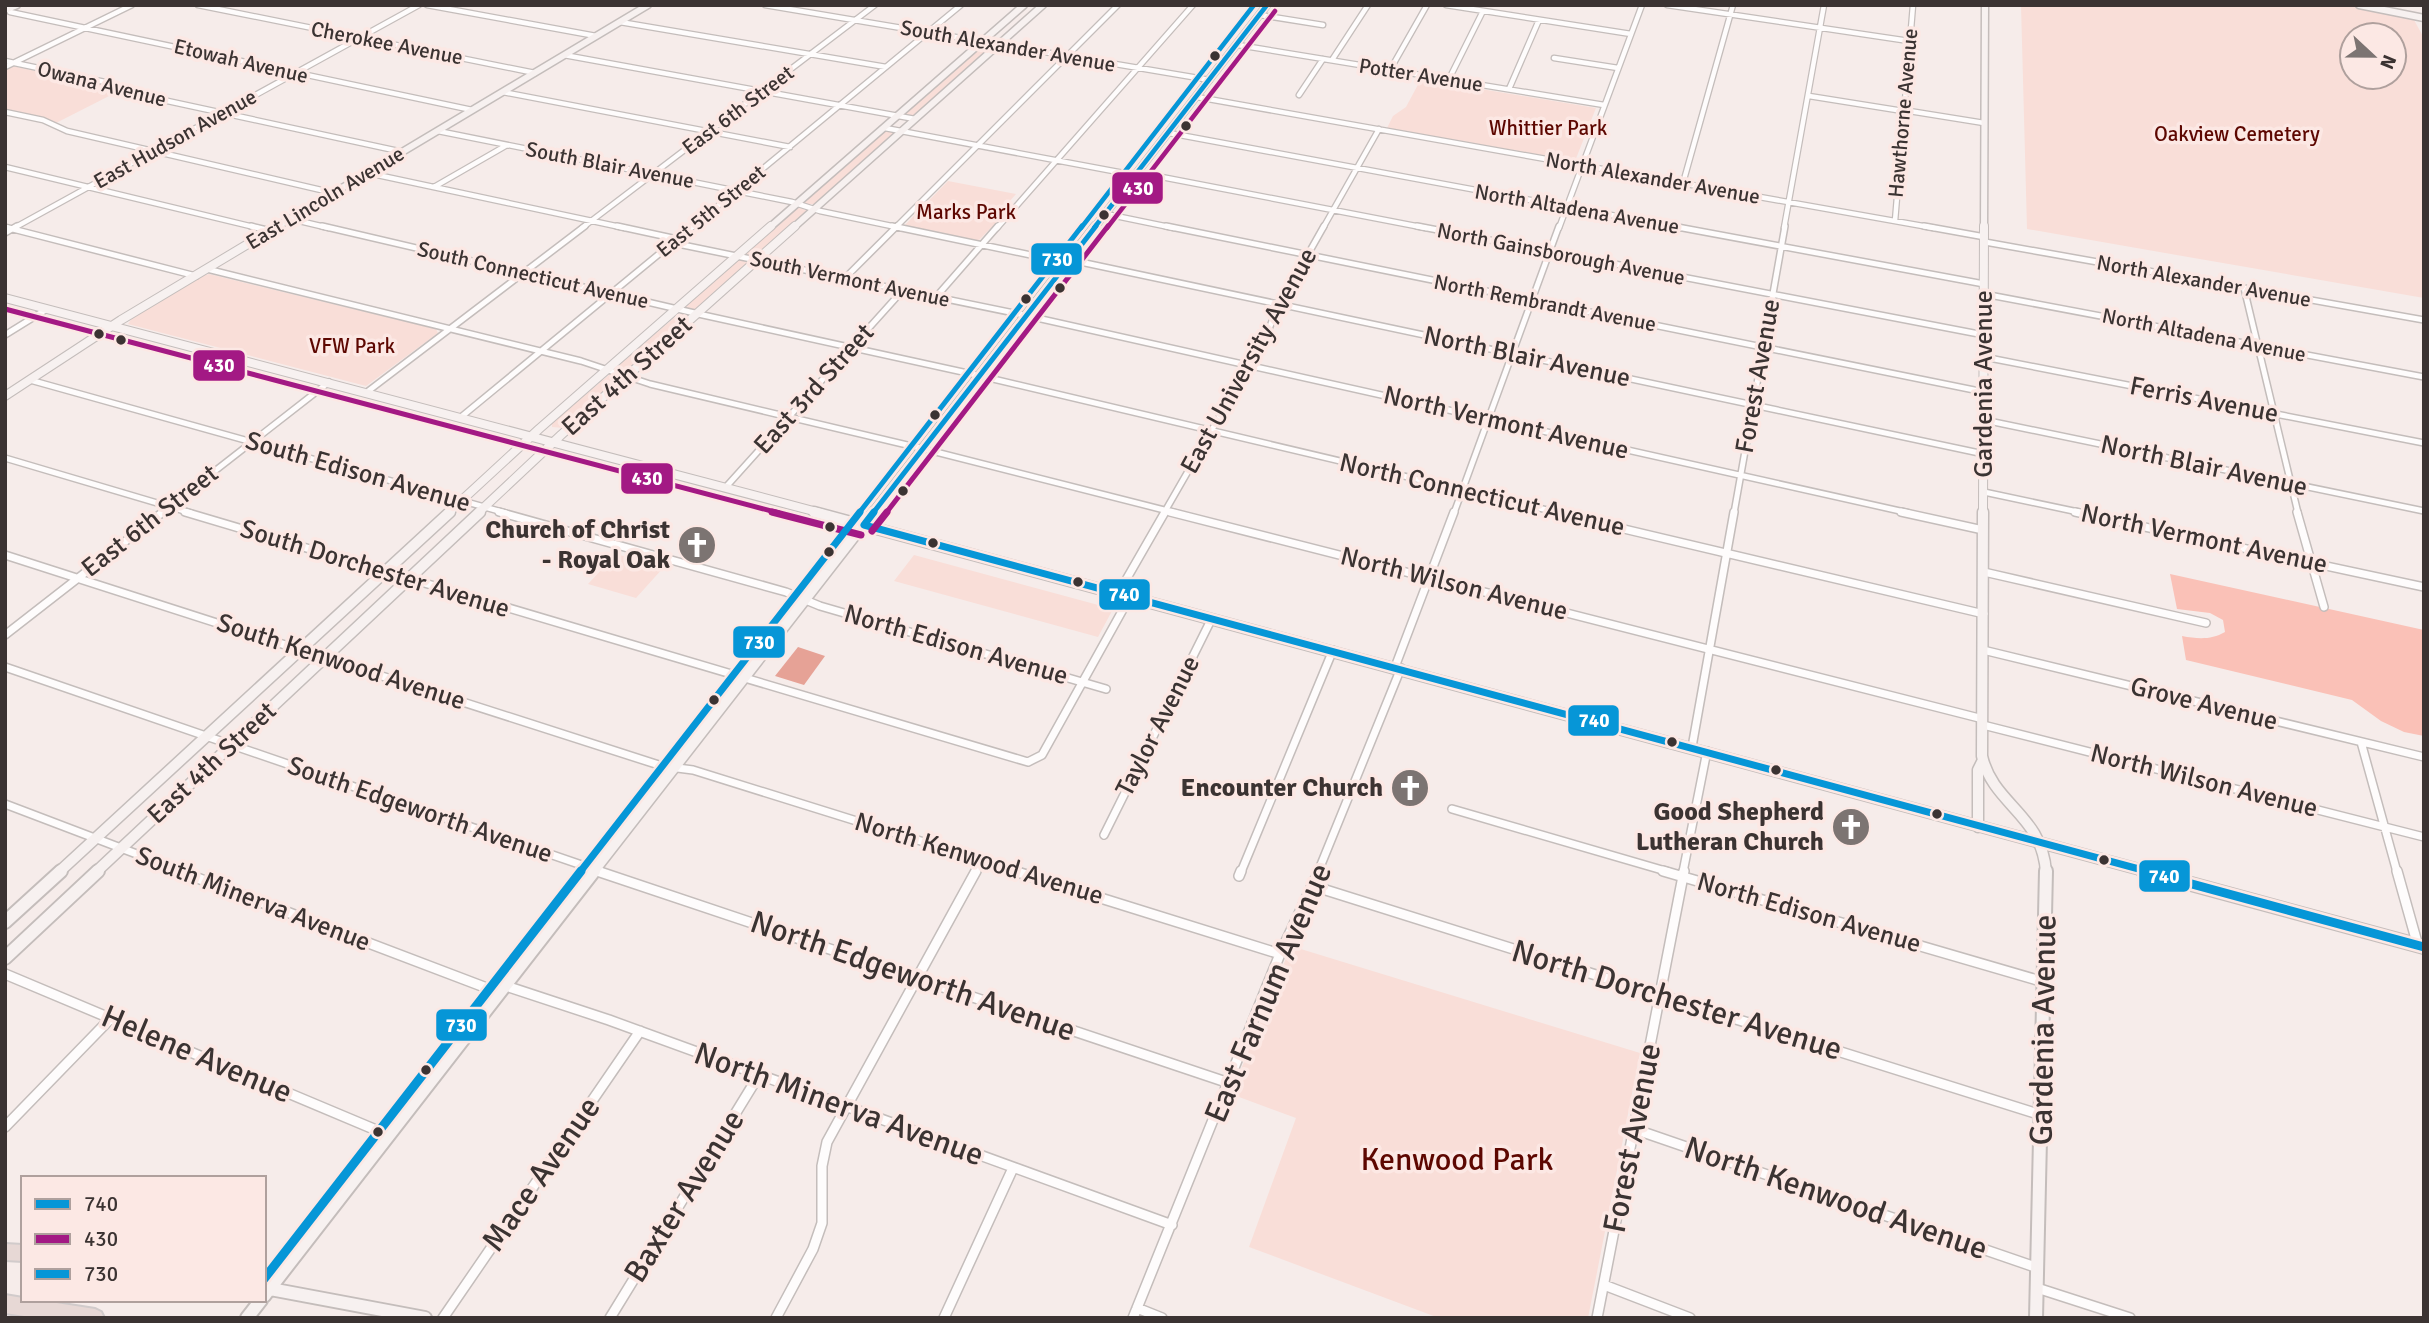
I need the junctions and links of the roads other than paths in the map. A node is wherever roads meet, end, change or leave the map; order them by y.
1 (17, 5) edge
2 (132, 5) edge
3 (198, 5) edge
4 (419, 5) edge
5 (427, 5) edge
6 (648, 5) edge
7 (765, 5) edge
8 (875, 5) edge
9 (961, 5) edge
10 (1024, 5) edge
11 (1043, 5) edge
12 (1118, 5) edge
13 (1193, 5) edge
14 (1257, 5) edge
15 (1368, 5) edge
16 (1427, 5) edge
17 (1449, 5) edge
18 (1642, 5) edge
19 (1667, 5) edge
20 (1733, 5) edge
21 (1824, 5) edge
22 (1913, 5) edge
23 (1985, 5) edge
24 (2359, 5) edge
25 (1267, 6) edge
26 (8, 11) edge
27 (1483, 11) junction
28 (1260, 15) junction
29 (1731, 15) junction
30 (2424, 18) edge
31 (856, 20) junction
32 (1539, 20) junction
33 (620, 22) junction
34 (1323, 25) dead end
35 (86, 28) junction
36 (1820, 28) junction
37 (929, 32) junction
38 (1632, 33) junction
39 (596, 36) junction
40 (360, 39) junction
41 (983, 41) junction
42 (1909, 41) junction
43 (999, 44) junction
44 (1238, 45) junction
45 (811, 54) junction
46 (564, 55) junction
47 (1069, 56) junction
48 (1554, 58) dead end
49 (1323, 59) junction
50 (1332, 60) junction
51 (5, 61) edge
52 (14, 63) junction
53 (5, 67) edge
54 (886, 67) junction
55 (1138, 68) junction
56 (1618, 68) junction
57 (1390, 70) junction
58 (535, 73) junction
59 (294, 74) junction
60 (1448, 79) junction
61 (1210, 80) junction
62 (1508, 89) junction
63 (762, 91) junction
64 (503, 92) junction
65 (1299, 95) dead end
66 (1809, 96) junction
67 (1197, 97) junction
68 (840, 105) junction
69 (1604, 105) junction
70 (472, 110) junction
71 (1903, 111) junction
72 (5, 112) edge
73 (223, 113) junction
74 (898, 116) junction
75 (915, 119) junction
76 (1984, 123) junction
77 (885, 128) junction
78 (1379, 129) junction
79 (438, 131) junction
80 (709, 131) junction
81 (902, 131) junction
82 (1169, 133) junction
83 (507, 145) junction
84 (979, 145) junction
85 (790, 146) junction
86 (154, 151) junction
87 (403, 152) junction
88 (1057, 160) junction
89 (1581, 165) junction
90 (5, 167) edge
91 (1357, 168) junction
92 (368, 173) junction
93 (653, 174) junction
94 (1137, 174) junction
95 (1683, 183) junction
96 (89, 187) junction
97 (435, 187) junction
98 (736, 191) junction
99 (334, 193) junction
100 (1791, 202) junction
101 (798, 204) junction
102 (1568, 207) junction
103 (814, 209) junction
104 (1334, 210) junction
105 (1106, 214) junction
106 (291, 219) junction
107 (592, 221) junction
108 (1895, 221) junction
109 (5, 227) edge
110 (897, 227) junction
111 (12, 229) junction
112 (271, 231) junction
113 (5, 233) edge
114 (1985, 239) junction
115 (675, 241) junction
116 (982, 245) junction
117 (1782, 247) junction
118 (1551, 252) junction
119 (1307, 255) junction
120 (738, 256) junction
121 (757, 260) junction
122 (1070, 262) junction
123 (207, 269) junction
124 (524, 272) junction
125 (196, 275) junction
126 (845, 278) junction
127 (1984, 284) junction
128 (2244, 288) junction
129 (903, 290) junction
130 (612, 293) junction
131 (1984, 294) junction
132 (1773, 295) junction
133 (936, 297) junction
134 (5, 298) edge
135 (1534, 300) junction
136 (1280, 304) junction
137 (678, 308) junction
138 (47, 309) junction
139 (697, 313) junction
140 (1028, 316) junction
141 (2424, 320) edge
142 (113, 326) junction
143 (449, 329) junction
144 (5, 335) edge
145 (1984, 335) junction
146 (2257, 345) junction
147 (1764, 347) junction
148 (852, 348) junction
149 (541, 351) junction
150 (1514, 354) junction
151 (1984, 357) junction
152 (1249, 365) junction
153 (608, 370) junction
154 (627, 376) junction
155 (981, 376) junction
156 (2424, 377) edge
157 (30, 380) junction
158 (329, 382) junction
159 (367, 392) junction
160 (1984, 392) junction
161 (5, 396) edge
162 (1753, 405) junction
163 (2272, 413) junction
164 (461, 417) junction
165 (789, 418) junction
166 (1490, 419) junction
167 (550, 420) junction
168 (1984, 420) junction
169 (568, 429) junction
170 (1212, 431) junction
171 (532, 436) junction
172 (554, 442) junction
173 (251, 443) junction
174 (2424, 443) edge
175 (924, 449) junction
176 (516, 451) junction
177 (1984, 454) junction
178 (5, 458) edge
179 (538, 458) junction
180 (1741, 475) junction
181 (2289, 483) junction
182 (725, 488) junction
183 (1463, 490) junction
184 (1984, 492) junction
185 (461, 502) junction
186 (169, 507) junction
187 (485, 508) junction
188 (1166, 511) junction
189 (2424, 511) edge
190 (864, 525) junction
191 (1983, 530) junction
192 (1727, 553) junction
193 (5, 555) edge
194 (2311, 562) junction
195 (384, 571) junction
196 (1984, 572) junction
197 (78, 578) junction
198 (1430, 578) junction
199 (408, 579) junction
200 (2424, 587) edge
201 (1119, 592) junction
202 (1131, 595) junction
203 (806, 600) junction
204 (2324, 607) dead end
205 (1983, 614) junction
206 (1213, 617) junction
207 (2206, 623) dead end
208 (5, 635) edge
209 (300, 649) junction
210 (1710, 649) junction
211 (1333, 650) junction
212 (1983, 650) junction
213 (325, 658) junction
214 (5, 667) edge
215 (1398, 667) junction
216 (745, 678) junction
217 (1083, 682) junction
218 (1105, 689) dead end
219 (1983, 722) junction
220 (206, 736) junction
221 (2361, 742) junction
222 (232, 746) junction
223 (1692, 747) junction
224 (1707, 751) junction
225 (2424, 757) edge
226 (1982, 762) junction
227 (676, 768) junction
228 (5, 804) edge
229 (1452, 809) dead end
230 (1978, 827) junction
231 (2386, 827) junction
232 (1104, 835) dead end
233 (2424, 837) edge
234 (95, 839) junction
235 (2040, 844) junction
236 (122, 849) junction
237 (982, 860) junction
238 (597, 870) junction
239 (1239, 876) dead end
240 (1683, 876) junction
241 (1313, 886) junction
242 (5, 922) edge
243 (2421, 946) edge
244 (1280, 954) junction
245 (5, 958) edge
246 (5, 974) edge
247 (917, 977) junction
248 (2045, 982) junction
249 (503, 989) junction
250 (1660, 994) junction
251 (111, 1018) junction
252 (640, 1031) junction
253 (759, 1075) junction
254 (1229, 1083) junction
255 (845, 1106) junction
256 (2041, 1115) junction
257 (5, 1126) edge
258 (1634, 1129) junction
259 (388, 1135) junction
260 (1013, 1168) junction
261 (1172, 1225) junction
262 (2038, 1268) junction
263 (1604, 1285) junction
264 (2037, 1287) junction
265 (266, 1292) edge
266 (266, 1301) edge
267 (5, 1304) edge
268 (1135, 1313) edge
269 (95, 1318) edge
270 (425, 1318) edge
271 (443, 1318) edge
272 (610, 1318) edge
273 (776, 1318) edge
274 (944, 1318) edge
275 (1162, 1318) edge
276 (1597, 1318) edge
277 (1690, 1318) edge
278 (2036, 1318) edge
279 (2130, 1318) edge

1 - 26 street
2 - 35 street
3 - 40 street, Cherokee Avenue
4 - 40 street, East Hudson Avenue
5 - 39 street
6 - 33 street, East Lincoln Avenue
7 - 31 street, South Alexander Avenue
8 - 31 street, East 6th Street
9 - 37 street, East 5th Street
10 - 41 street, East 4th Street
11 - 43 street, East 4th Street
12 - 47 street
13 - 55 street
14 - 25 street
15 - 50 street
16 - 57 street
17 - 27 street
18 - 38 street, East Farnum Avenue
19 - 29 street
20 - 29 street
21 - 36 street, Forest Avenue
22 - 42 street, Hawthorne Avenue
23 - 76 street, Gardenia Avenue
24 - 30 street
25 - 28 street
26 - 35 street, Etowah Avenue
27 - 32 street
27 - 60 street
28 - 34 street
28 - 44 street
29 - 36 street
29 - 95 street
31 - 37 street, South Alexander Avenue
31 - 45 street, East 6th Street
32 - 38 street
32 - 62 street
33 - 39 street, East Lincoln Avenue
33 - 45 street
35 - 52 street
35 - 59 street, Etowah Avenue
36 - 42 street
36 - 66 street, Forest Avenue
37 - 41 street, South Alexander Avenue
37 - 54 street, East 5th Street
38 - 56 street, East Farnum Avenue
39 - 46 street, East Lincoln Avenue
40 - 58 street, Cherokee Avenue
40 - 59 street, East Hudson Avenue
41 - 43 street, South Alexander Avenue
41 - 74 street, East 4th Street
42 - 71 street, Hawthorne Avenue
43 - 47 street, South Alexander Avenue
43 - 75 street, East 4th Street
44 - 49 street, Potter Avenue
44 - 61 street
45 - 54 street
45 - 63 street, East 6th Street
46 - 58 street, East Lincoln Avenue
46 - 63 street
47 - 55 street, South Alexander Avenue
47 - 84 street
48 - 56 street
49 - 50 street, Potter Avenue
49 - 65 street
50 - 57 street, Potter Avenue
51 - 52 street, Owana Avenue
52 - 53 street
52 - 73 street, Owana Avenue
54 - 68 street, East 5th Street
55 - 61 street, South Alexander Avenue
55 - 88 street
56 - 69 street, East Farnum Avenue
57 - 60 street, Potter Avenue
58 - 64 street, East Lincoln Avenue
59 - 70 street, Etowah Avenue
59 - 73 street, East Hudson Avenue
60 - 62 street, Potter Avenue
61 - 67 street
62 - 69 street, Potter Avenue
63 - 68 street
63 - 80 street, East 6th Street
64 - 70 street, East Lincoln Avenue
64 - 80 street
66 - 71 street
66 - 100 street, Forest Avenue
67 - 78 street, North Alexander Avenue
67 - 82 street
68 - 74 street
68 - 85 street, East 5th Street
69 - 89 street, East Farnum Avenue
70 - 79 street, East Lincoln Avenue
71 - 76 street
71 - 108 street, Hawthorne Avenue
72 - 86 street
73 - 86 street, East Hudson Avenue
73 - 87 street, Owana Avenue
74 - 75 street
74 - 77 street, East 4th Street
75 - 81 street, East 4th Street
76 - 114 street, Gardenia Avenue
77 - 81 street, North Gainsborough Avenue
77 - 101 street, East 4th Street
78 - 89 street, North Alexander Avenue
78 - 91 street, East University Avenue
79 - 83 street, South Blair Avenue
79 - 87 street, East Lincoln Avenue
80 - 85 street
80 - 93 street, East 6th Street
81 - 84 street, North Gainsborough Avenue
81 - 103 street, East 4th Street
82 - 91 street, North Altadena Avenue
82 - 94 street
83 - 93 street, South Blair Avenue
83 - 97 street
84 - 88 street, North Gainsborough Avenue
84 - 110 street
85 - 98 street, East 5th Street
86 - 96 street, East Hudson Avenue
86 - 99 street
87 - 92 street, East Lincoln Avenue
88 - 94 street, North Gainsborough Avenue
88 - 116 street
89 - 95 street, North Alexander Avenue
89 - 102 street, East Farnum Avenue
90 - 96 street
91 - 102 street, North Altadena Avenue
91 - 104 street, East University Avenue
92 - 97 street, South Vermont Avenue
92 - 99 street, East Lincoln Avenue
93 - 98 street, South Blair Avenue
93 - 107 street, East 6th Street
94 - 104 street, North Gainsborough Avenue
94 - 105 street
95 - 100 street, North Alexander Avenue
96 - 111 street, East Hudson Avenue
96 - 112 street
97 - 107 street, South Vermont Avenue
98 - 101 street, South Blair Avenue
98 - 115 street, East 5th Street
99 - 106 street, East Lincoln Avenue
100 - 108 street, North Alexander Avenue
100 - 117 street, Forest Avenue
101 - 103 street, South Blair Avenue
101 - 120 street, East 4th Street
102 - 117 street, North Altadena Avenue
102 - 118 street, East Farnum Avenue
103 - 110 street, South Blair Avenue
103 - 121 street, East 4th Street
104 - 118 street, North Gainsborough Avenue
104 - 119 street, East University Avenue
105 - 119 street, North Rembrandt Avenue
105 - 122 street
106 - 112 street, East Lincoln Avenue
106 - 124 street, South Connecticut Avenue
107 - 115 street, South Vermont Avenue
107 - 124 street, East 6th Street
108 - 114 street, North Alexander Avenue
109 - 111 street
110 - 116 street, South Blair Avenue
110 - 126 street
111 - 113 street, East Hudson Avenue
111 - 125 street
112 - 123 street, East Lincoln Avenue
114 - 127 street, Gardenia Avenue
114 - 128 street, North Alexander Avenue
115 - 120 street, South Vermont Avenue
115 - 130 street, East 5th Street
116 - 122 street, South Blair Avenue
116 - 133 street
117 - 127 street, North Altadena Avenue
117 - 132 street, Forest Avenue
118 - 132 street, North Gainsborough Avenue
118 - 135 street, East Farnum Avenue
119 - 135 street, North Rembrandt Avenue
119 - 136 street, East University Avenue
120 - 121 street, South Vermont Avenue
120 - 137 street, East 4th Street
121 - 126 street, South Vermont Avenue
121 - 139 street, East 4th Street
122 - 136 street, North Blair Avenue
122 - 140 street
123 - 125 street, East Lincoln Avenue
123 - 143 street, North Wilson Avenue
124 - 130 street, South Connecticut Avenue
124 - 143 street, East 6th Street
125 - 142 street, East Lincoln Avenue
126 - 129 street, South Vermont Avenue
127 - 131 street, Gardenia Avenue
128 - 141 street, North Alexander Avenue
128 - 146 street
129 - 133 street, South Vermont Avenue
129 - 148 street, East 3rd Street
130 - 137 street, South Connecticut Avenue
130 - 149 street, East 5th Street
131 - 145 street, Gardenia Avenue
131 - 146 street, North Altadena Avenue
132 - 145 street, North Gainsborough Avenue
132 - 147 street, Forest Avenue
133 - 140 street, South Vermont Avenue
134 - 138 street
135 - 147 street, North Rembrandt Avenue
135 - 150 street, East Farnum Avenue
136 - 150 street, North Blair Avenue
136 - 152 street, East University Avenue
137 - 139 street, South Connecticut Avenue
137 - 153 street, East 4th Street
138 - 142 street
138 - 144 street
139 - 148 street, South Connecticut Avenue
139 - 154 street, East 4th Street
140 - 152 street, North Vermont Avenue
140 - 155 street
142 - 157 street, East Lincoln Avenue
142 - 158 street
143 - 149 street, North Wilson Avenue
143 - 159 street, East 6th Street
145 - 151 street, Gardenia Avenue
146 - 156 street, North Altadena Avenue
146 - 163 street
147 - 160 street, North Rembrandt Avenue
147 - 162 street, Forest Avenue
148 - 155 street, South Connecticut Avenue
148 - 165 street, East 3rd Street
149 - 153 street, North Wilson Avenue
149 - 164 street, East 5th Street
150 - 162 street, North Blair Avenue
150 - 166 street, East Farnum Avenue
151 - 160 street, Gardenia Avenue
151 - 163 street, Ferris Avenue
152 - 166 street, North Vermont Avenue
152 - 170 street, East University Avenue
153 - 154 street, North Wilson Avenue
153 - 167 street, East 4th Street
154 - 165 street, North Wilson Avenue
154 - 169 street, East 4th Street
155 - 170 street, North Connecticut Avenue
155 - 175 street
157 - 161 street, East Lincoln Avenue
157 - 173 street, South Edison Avenue
158 - 159 street
158 - 173 street, East 6th Street
159 - 164 street
160 - 168 street, Gardenia Avenue
162 - 177 street, North Blair Avenue
162 - 180 street, Forest Avenue
163 - 174 street, Ferris Avenue
163 - 181 street
164 - 171 street
165 - 175 street, North Wilson Avenue
165 - 182 street, East 3rd Street
166 - 180 street, North Vermont Avenue
166 - 183 street, East Farnum Avenue
167 - 169 street
167 - 171 street, East 4th Street
168 - 177 street, Gardenia Avenue
168 - 181 street, North Blair Avenue
169 - 172 street, East 4th Street
170 - 183 street, North Connecticut Avenue
170 - 188 street, East University Avenue
171 - 172 street
171 - 176 street, East 4th Street
172 - 179 street, East 4th Street
172 - 182 street
173 - 185 street, South Edison Avenue
173 - 186 street, East 6th Street
175 - 188 street, North Wilson Avenue
175 - 190 street
176 - 179 street
176 - 185 street, East 4th Street
177 - 184 street, Gardenia Avenue
178 - 186 street, South Dorchester Avenue
179 - 187 street, East 4th Street
180 - 191 street, North Vermont Avenue
180 - 192 street, Forest Avenue
181 - 189 street, North Blair Avenue
181 - 194 street
182 - 190 street
183 - 192 street, North Connecticut Avenue
183 - 198 street, East Farnum Avenue
184 - 191 street, Gardenia Avenue
184 - 194 street, North Vermont Avenue
185 - 187 street, South Edison Avenue
185 - 195 street, East 4th Street
186 - 195 street, South Dorchester Avenue
186 - 197 street, East 6th Street
187 - 199 street, East 4th Street
187 - 203 street, South Edison Avenue
188 - 198 street, North Wilson Avenue
188 - 201 street, East University Avenue
190 - 201 street
190 - 203 street
191 - 196 street, Gardenia Avenue
192 - 205 street, North Connecticut Avenue
192 - 210 street, Forest Avenue
193 - 197 street, South Kenwood Avenue
194 - 200 street, North Vermont Avenue
194 - 204 street
195 - 199 street, South Dorchester Avenue
195 - 209 street, East 4th Street
196 - 205 street, Gardenia Avenue
196 - 207 street
197 - 208 street, East 6th Street
197 - 209 street, South Kenwood Avenue
198 - 210 street, North Wilson Avenue
198 - 215 street, East Farnum Avenue
199 - 213 street, East 4th Street
199 - 216 street, South Dorchester Avenue
201 - 202 street
202 - 206 street
202 - 217 street
203 - 216 street
203 - 217 street, North Edison Avenue
205 - 212 street, Gardenia Avenue
206 - 211 street
206 - 232 street, Taylor Avenue
209 - 213 street, South Kenwood Avenue
209 - 220 street, East 4th Street
210 - 219 street, North Wilson Avenue
210 - 223 street, Forest Avenue
211 - 215 street
211 - 239 street
212 - 219 street, Gardenia Avenue
212 - 221 street, Grove Avenue
213 - 222 street, East 4th Street
213 - 227 street, South Kenwood Avenue
214 - 220 street, South Edgeworth Avenue
215 - 223 street
215 - 241 street, East Farnum Avenue
216 - 217 street
216 - 227 street
217 - 218 street, North Edison Avenue
219 - 226 street, Gardenia Avenue
219 - 231 street, North Wilson Avenue
220 - 222 street, South Edgeworth Avenue
220 - 234 street, East 4th Street
221 - 225 street, Grove Avenue
221 - 231 street
222 - 236 street, East 4th Street
222 - 238 street, South Edgeworth Avenue
223 - 224 street
224 - 230 street
224 - 240 street, Forest Avenue
226 - 230 street, Gardenia Avenue
226 - 235 street, Gardenia Avenue
227 - 237 street, North Kenwood Avenue
227 - 238 street
228 - 234 street, South Minerva Avenue
229 - 240 street, North Edison Avenue
230 - 235 street
231 - 233 street, North Wilson Avenue
231 - 243 street
234 - 236 street, South Minerva Avenue
234 - 242 street, East 4th Street
235 - 243 street
235 - 248 street, Gardenia Avenue
236 - 245 street, East 4th Street
236 - 249 street, South Minerva Avenue
237 - 244 street, North Kenwood Avenue
237 - 247 street
238 - 247 street, North Edgeworth Avenue
238 - 249 street
240 - 248 street, North Edison Avenue
240 - 250 street, Forest Avenue
241 - 244 street, East Farnum Avenue
241 - 250 street, North Dorchester Avenue
244 - 254 street, East Farnum Avenue
246 - 251 street, Helene Avenue
247 - 254 street, North Edgeworth Avenue
247 - 255 street
248 - 256 street, Gardenia Avenue
249 - 252 street, North Minerva Avenue
249 - 259 street
250 - 256 street, North Dorchester Avenue
250 - 258 street, Forest Avenue
251 - 257 street
251 - 259 street, Helene Avenue
252 - 253 street, North Minerva Avenue
252 - 271 street, Mace Avenue
253 - 255 street, North Minerva Avenue
253 - 272 street, Baxter Avenue
254 - 261 street, East Farnum Avenue
255 - 260 street, North Minerva Avenue
255 - 273 street
256 - 262 street, Gardenia Avenue
258 - 262 street, North Kenwood Avenue
258 - 263 street, Forest Avenue
259 - 265 street
260 - 261 street, North Minerva Avenue
260 - 274 street
261 - 268 street, East Farnum Avenue
262 - 264 street, Gardenia Avenue
263 - 276 street, Forest Avenue
263 - 277 street
264 - 278 street, Gardenia Avenue
264 - 279 street
266 - 270 street
267 - 269 highway
268 - 275 street

